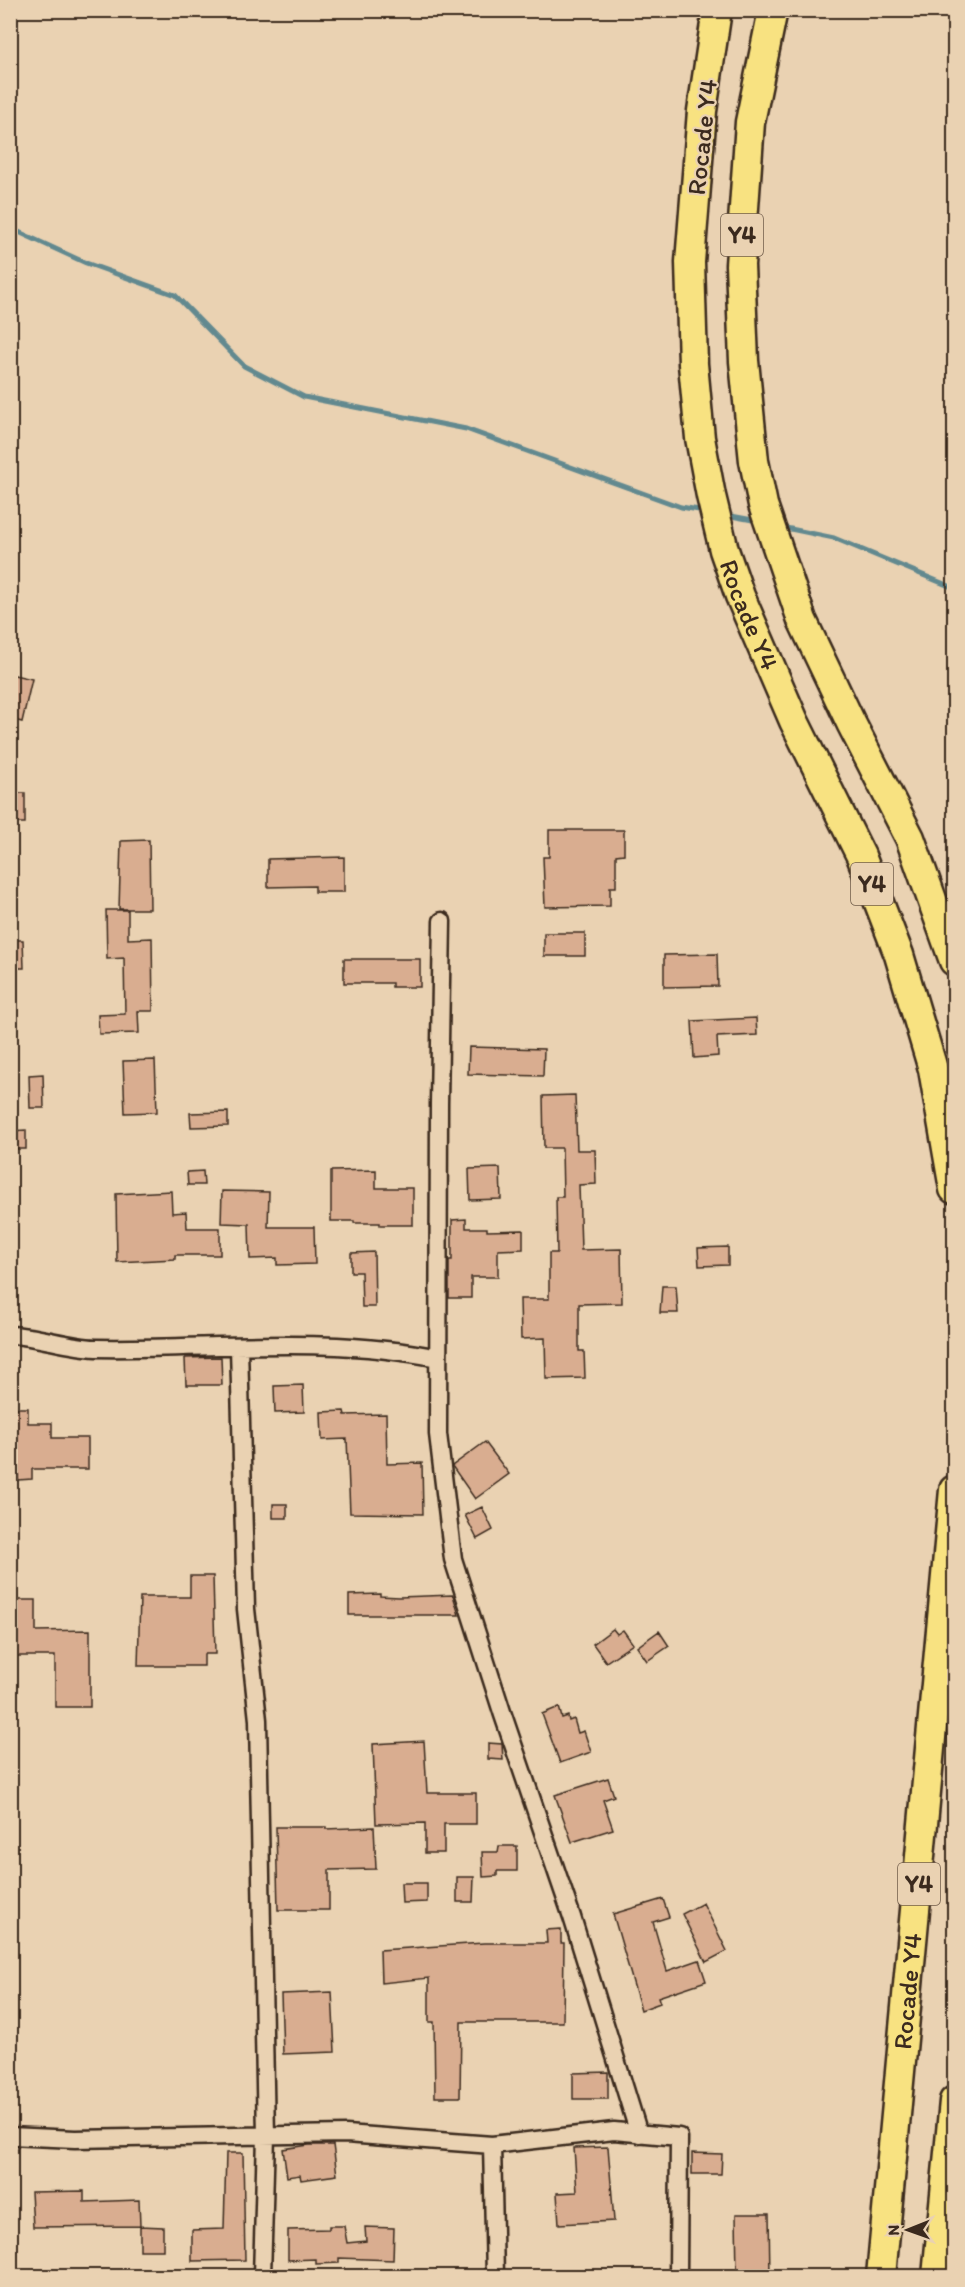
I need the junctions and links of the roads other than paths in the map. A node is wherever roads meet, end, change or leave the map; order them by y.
1 (717, 10) edge
2 (773, 10) edge
3 (442, 921) dead end
4 (954, 961) edge
5 (954, 1189) edge
6 (10, 1335) edge
7 (238, 1347) junction
8 (438, 1358) junction
9 (954, 1491) edge
10 (954, 2101) edge
11 (639, 2134) junction
12 (10, 2136) edge
13 (266, 2136) junction
14 (492, 2145) junction
15 (262, 2277) edge
16 (495, 2277) edge
17 (678, 2277) edge
18 (881, 2277) edge
19 (937, 2277) edge

1 - 5 highway, Rocade Y4 / Y4
2 - 4 highway, Rocade Y4 / Y4
3 - 8 street
6 - 7 street
7 - 8 street
7 - 13 street
8 - 11 street
9 - 18 highway, Rocade Y4 / Y4
10 - 19 highway
11 - 14 street
11 - 17 street
12 - 13 street
13 - 14 street
13 - 15 street
14 - 16 street

